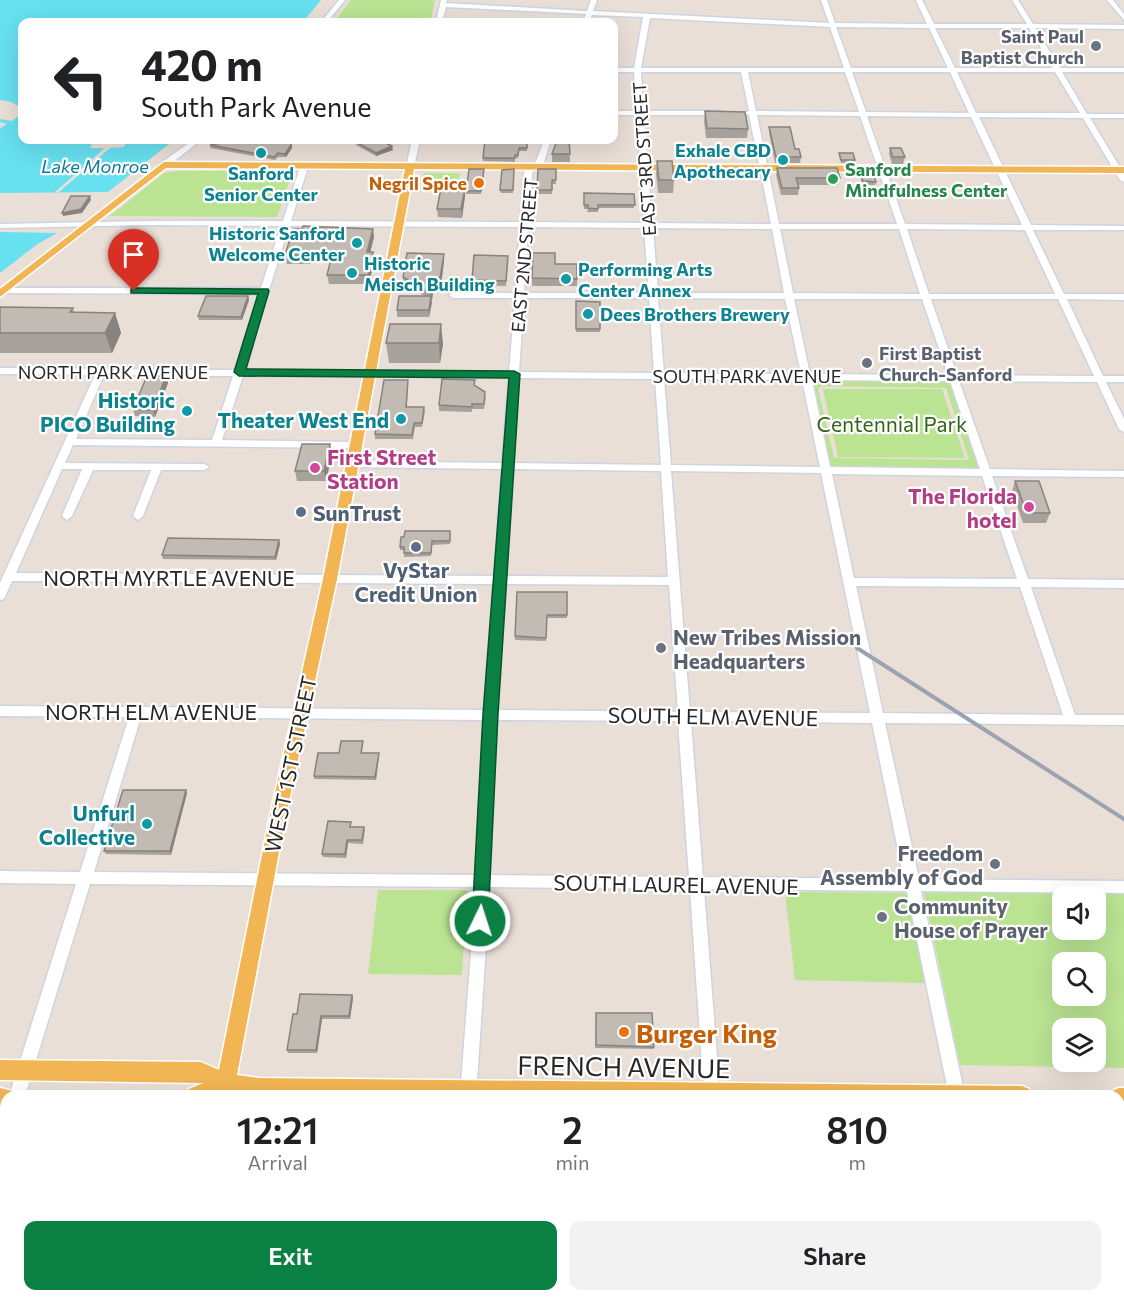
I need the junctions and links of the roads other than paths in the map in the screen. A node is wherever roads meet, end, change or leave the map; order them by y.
1 (342, 0) edge
2 (594, 0) edge
3 (824, 0) edge
4 (919, 0) edge
5 (1015, 0) edge
6 (1110, 0) edge
7 (443, 2) edge
8 (590, 12) junction
9 (647, 15) junction
10 (327, 18) edge
11 (440, 18) edge
12 (588, 18) edge
13 (1124, 18) edge
14 (832, 25) junction
15 (932, 26) junction
16 (1032, 27) junction
17 (1124, 27) edge
18 (848, 69) junction
19 (952, 69) junction
20 (1057, 69) junction
21 (618, 70) edge
22 (637, 70) junction
23 (744, 70) junction
24 (1124, 70) edge
25 (618, 113) edge
26 (640, 113) junction
27 (730, 113) edge
28 (742, 113) edge
29 (753, 113) junction
30 (863, 114) junction
31 (975, 115) junction
32 (1085, 116) junction
33 (1124, 116) edge
34 (192, 144) edge
35 (415, 144) edge
36 (546, 144) edge
37 (164, 165) junction
38 (304, 167) junction
39 (410, 167) junction
40 (533, 168) junction
41 (645, 168) junction
42 (764, 169) junction
43 (882, 169) junction
44 (1000, 170) junction
45 (1121, 170) edge
46 (1124, 180) edge
47 (89, 224) junction
48 (286, 224) junction
49 (399, 225) junction
50 (525, 225) junction
51 (0, 226) edge
52 (650, 226) junction
53 (775, 227) junction
54 (902, 228) junction
55 (1028, 228) junction
56 (1124, 228) edge
57 (264, 291) junction
58 (2, 292) edge
59 (453, 295) dead end
60 (519, 295) junction
61 (654, 295) junction
62 (789, 295) junction
63 (1061, 296) junction
64 (925, 297) junction
65 (1124, 297) edge
66 (0, 371) edge
67 (101, 371) junction
68 (239, 372) junction
69 (369, 374) junction
70 (514, 374) junction
71 (661, 375) junction
72 (807, 376) junction
73 (953, 377) junction
74 (1101, 379) junction
75 (1124, 379) edge
76 (1124, 429) edge
77 (69, 442) junction
78 (216, 444) junction
79 (356, 445) junction
80 (351, 464) junction
81 (58, 466) junction
82 (88, 466) junction
83 (157, 467) junction
84 (204, 467) dead end
85 (508, 467) junction
86 (667, 469) junction
87 (825, 470) junction
88 (985, 472) junction
89 (1124, 474) edge
90 (67, 516) dead end
91 (138, 516) dead end
92 (9, 576) junction
93 (330, 579) junction
94 (501, 580) junction
95 (675, 581) junction
96 (849, 582) junction
97 (1024, 583) junction
98 (1124, 584) edge
99 (0, 596) edge
100 (137, 710) junction
101 (0, 711) edge
102 (302, 713) junction
103 (490, 714) junction
104 (685, 716) junction
105 (878, 718) junction
106 (1071, 720) junction
107 (1124, 720) edge
108 (86, 876) junction
109 (0, 877) edge
110 (265, 879) junction
111 (483, 881) junction
112 (696, 884) junction
113 (914, 886) junction
114 (1124, 887) edge
115 (0, 1070) edge
116 (25, 1070) junction
117 (19, 1090) edge
118 (223, 1090) edge
119 (225, 1090) edge
120 (242, 1090) edge
121 (329, 1090) edge
122 (468, 1090) edge
123 (712, 1090) edge
124 (956, 1090) edge

1 - 10 street
2 - 8 street
3 - 14 street
4 - 15 street
5 - 16 street
6 - 13 street
7 - 8 street
7 - 11 street
8 - 9 street
8 - 12 street
9 - 14 street
9 - 22 street, EAST 3RD STREET
14 - 15 street
14 - 18 street
15 - 16 street
15 - 19 street
16 - 17 street
16 - 20 street
18 - 19 street
18 - 23 street
18 - 30 street
19 - 20 street
19 - 31 street
20 - 24 street
20 - 32 street
21 - 22 street
22 - 23 street
22 - 26 street, EAST 3RD STREET
23 - 29 street
25 - 26 street
26 - 27 street
26 - 41 street, EAST 3RD STREET
28 - 29 street
29 - 30 street
29 - 42 street
30 - 31 street
30 - 43 street
31 - 32 street
31 - 44 street
32 - 33 street
32 - 45 street
34 - 37 street
35 - 39 street
36 - 40 street, EAST 2ND STREET
37 - 38 main road
37 - 47 main road
38 - 39 main road
38 - 48 street
39 - 40 main road
39 - 49 main road, WEST 1ST STREET
40 - 41 main road
40 - 50 street, EAST 2ND STREET
41 - 42 main road
41 - 52 street, EAST 3RD STREET
42 - 43 main road
42 - 53 street
43 - 44 main road
43 - 54 street
44 - 45 main road
44 - 55 street
45 - 46 street
47 - 48 street
47 - 51 street
47 - 58 main road
48 - 49 street
48 - 57 street
49 - 50 street
49 - 69 main road, WEST 1ST STREET
50 - 52 street
50 - 60 street, EAST 2ND STREET
52 - 53 street
52 - 61 street, EAST 3RD STREET
53 - 54 street
53 - 62 street
54 - 55 street
54 - 64 street
55 - 56 street
55 - 63 street
57 - 58 street
57 - 68 street
59 - 60 street
60 - 61 street
60 - 70 street, EAST 2ND STREET
61 - 62 street
61 - 71 street, EAST 3RD STREET
62 - 64 street
62 - 72 street
63 - 64 street
63 - 65 street
63 - 74 street
64 - 73 street
66 - 67 street, NORTH PARK AVENUE
67 - 68 street, NORTH PARK AVENUE
67 - 77 street
68 - 69 street, NORTH PARK AVENUE
68 - 78 street
69 - 70 street, SOUTH PARK AVENUE
69 - 79 main road, WEST 1ST STREET
70 - 71 street, SOUTH PARK AVENUE
70 - 85 street, EAST 2ND STREET
71 - 72 street, SOUTH PARK AVENUE
71 - 86 street, EAST 3RD STREET
72 - 73 street, SOUTH PARK AVENUE
72 - 87 street
73 - 74 street, SOUTH PARK AVENUE
73 - 88 street
74 - 75 street, SOUTH PARK AVENUE
74 - 76 street
77 - 78 street
77 - 81 street
78 - 79 street
79 - 80 main road, WEST 1ST STREET
80 - 85 street
80 - 93 main road, WEST 1ST STREET
81 - 82 street
81 - 92 street
82 - 83 street
82 - 90 street
83 - 84 street
83 - 91 street
85 - 86 street
85 - 94 street, EAST 2ND STREET
86 - 87 street
86 - 95 street, EAST 3RD STREET
87 - 88 street
87 - 96 street
88 - 89 street
88 - 97 street
92 - 93 street, NORTH MYRTLE AVENUE
92 - 99 street
93 - 94 street, NORTH MYRTLE AVENUE
93 - 102 main road, WEST 1ST STREET
94 - 95 street, NORTH MYRTLE AVENUE
94 - 103 street, EAST 2ND STREET
95 - 104 street, EAST 3RD STREET
96 - 97 street
96 - 105 street
97 - 98 street
97 - 106 street
100 - 101 street, NORTH ELM AVENUE
100 - 102 street, NORTH ELM AVENUE
100 - 108 street
102 - 103 street, SOUTH ELM AVENUE
102 - 110 main road, WEST 1ST STREET
103 - 104 street, SOUTH ELM AVENUE
103 - 111 street, EAST 2ND STREET
104 - 105 street, SOUTH ELM AVENUE
104 - 112 street, EAST 3RD STREET
105 - 106 street, SOUTH ELM AVENUE
105 - 113 street
106 - 107 street, SOUTH ELM AVENUE
108 - 109 street, SOUTH LAUREL AVENUE
108 - 110 street, SOUTH LAUREL AVENUE
108 - 116 street
110 - 111 street, SOUTH LAUREL AVENUE
110 - 119 main road, WEST 1ST STREET
111 - 112 street, SOUTH LAUREL AVENUE
111 - 122 street, EAST 2ND STREET
112 - 113 street, SOUTH LAUREL AVENUE
112 - 123 street, EAST 3RD STREET
113 - 114 street, SOUTH LAUREL AVENUE
113 - 124 street
115 - 116 main road, FRENCH AVENUE
116 - 117 street
116 - 118 main road, FRENCH AVENUE
120 - 121 main road, FRENCH AVENUE

